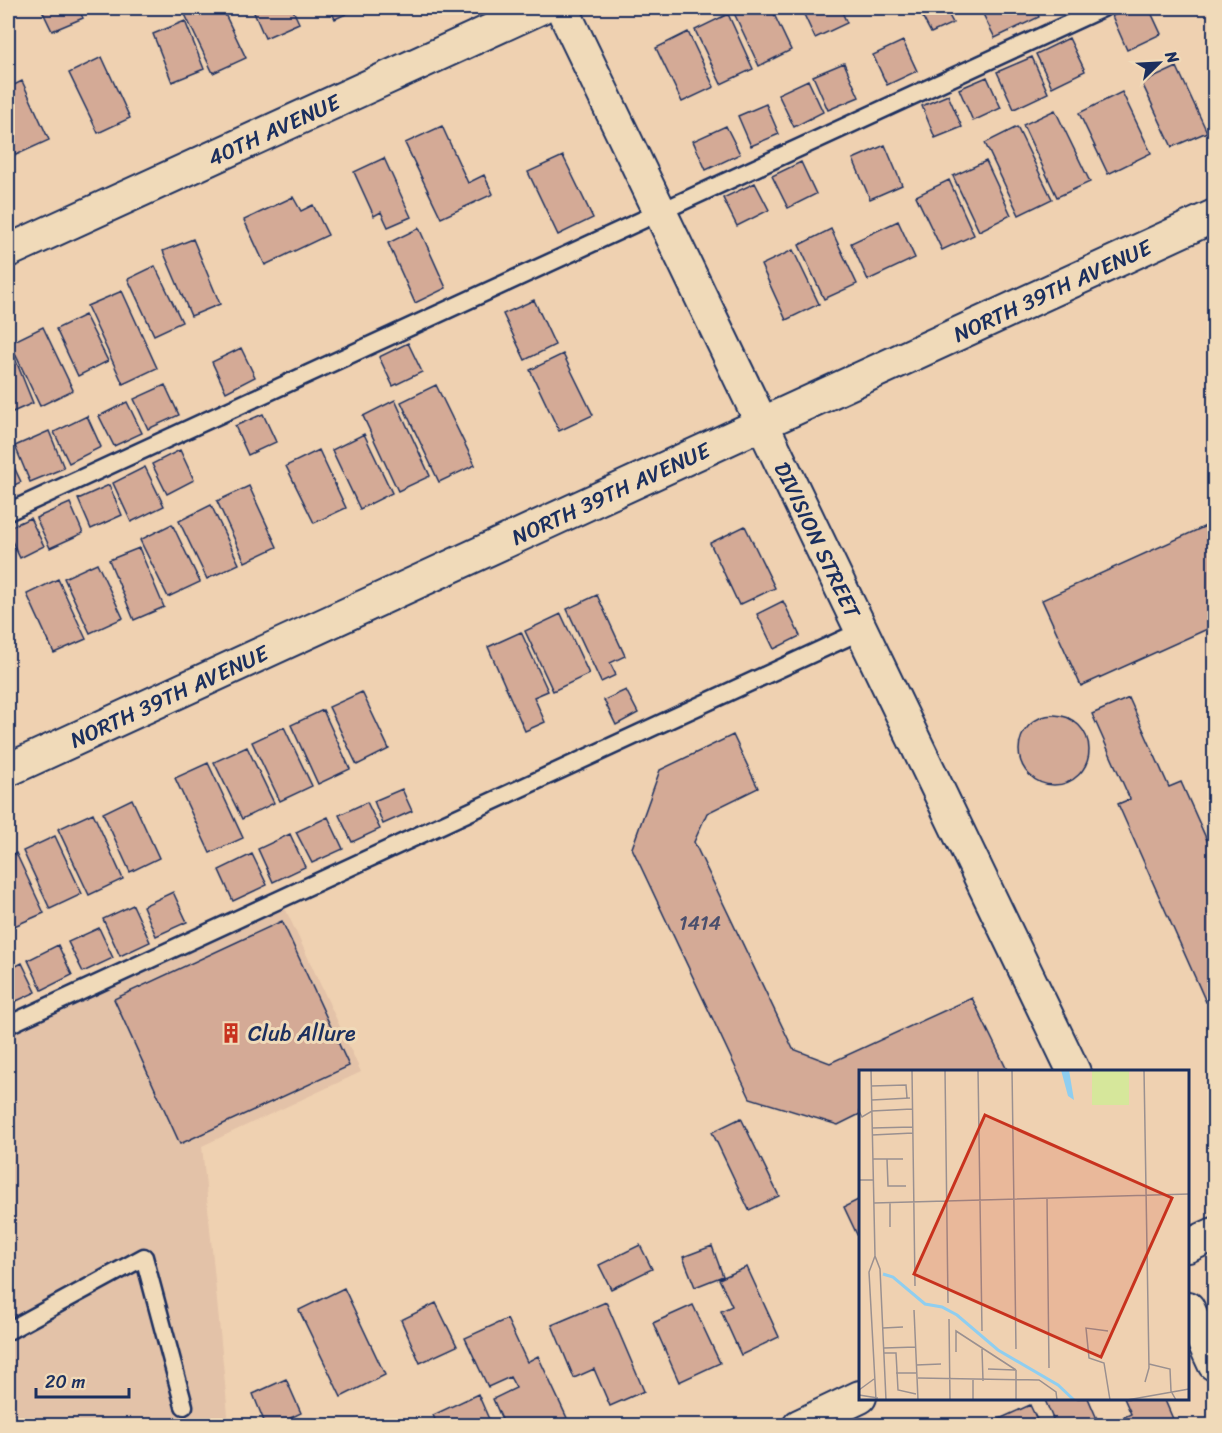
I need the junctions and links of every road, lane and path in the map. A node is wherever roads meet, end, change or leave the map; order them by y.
1 (540, 8) edge
2 (561, 8) edge
3 (1103, 8) edge
4 (660, 212) junction
5 (1215, 216) edge
6 (8, 251) edge
7 (762, 424) junction
8 (8, 512) edge
9 (861, 631) junction
10 (8, 770) edge
11 (8, 1025) edge
12 (1074, 1070) edge
13 (1215, 1234) edge
14 (1189, 1246) edge
15 (1189, 1310) edge
16 (8, 1331) edge
17 (1215, 1364) edge
18 (859, 1398) edge
19 (184, 1406) dead end
20 (799, 1425) edge

1 - 6 street, 40TH AVENUE
2 - 4 street, DIVISION STREET
3 - 4 lane
4 - 7 street, DIVISION STREET
4 - 8 lane
5 - 7 street, NORTH 39TH AVENUE
7 - 9 street, DIVISION STREET
7 - 10 street, NORTH 39TH AVENUE
9 - 11 lane
9 - 12 street, DIVISION STREET
13 - 14 street
15 - 17 street
16 - 19 lane
18 - 20 street

